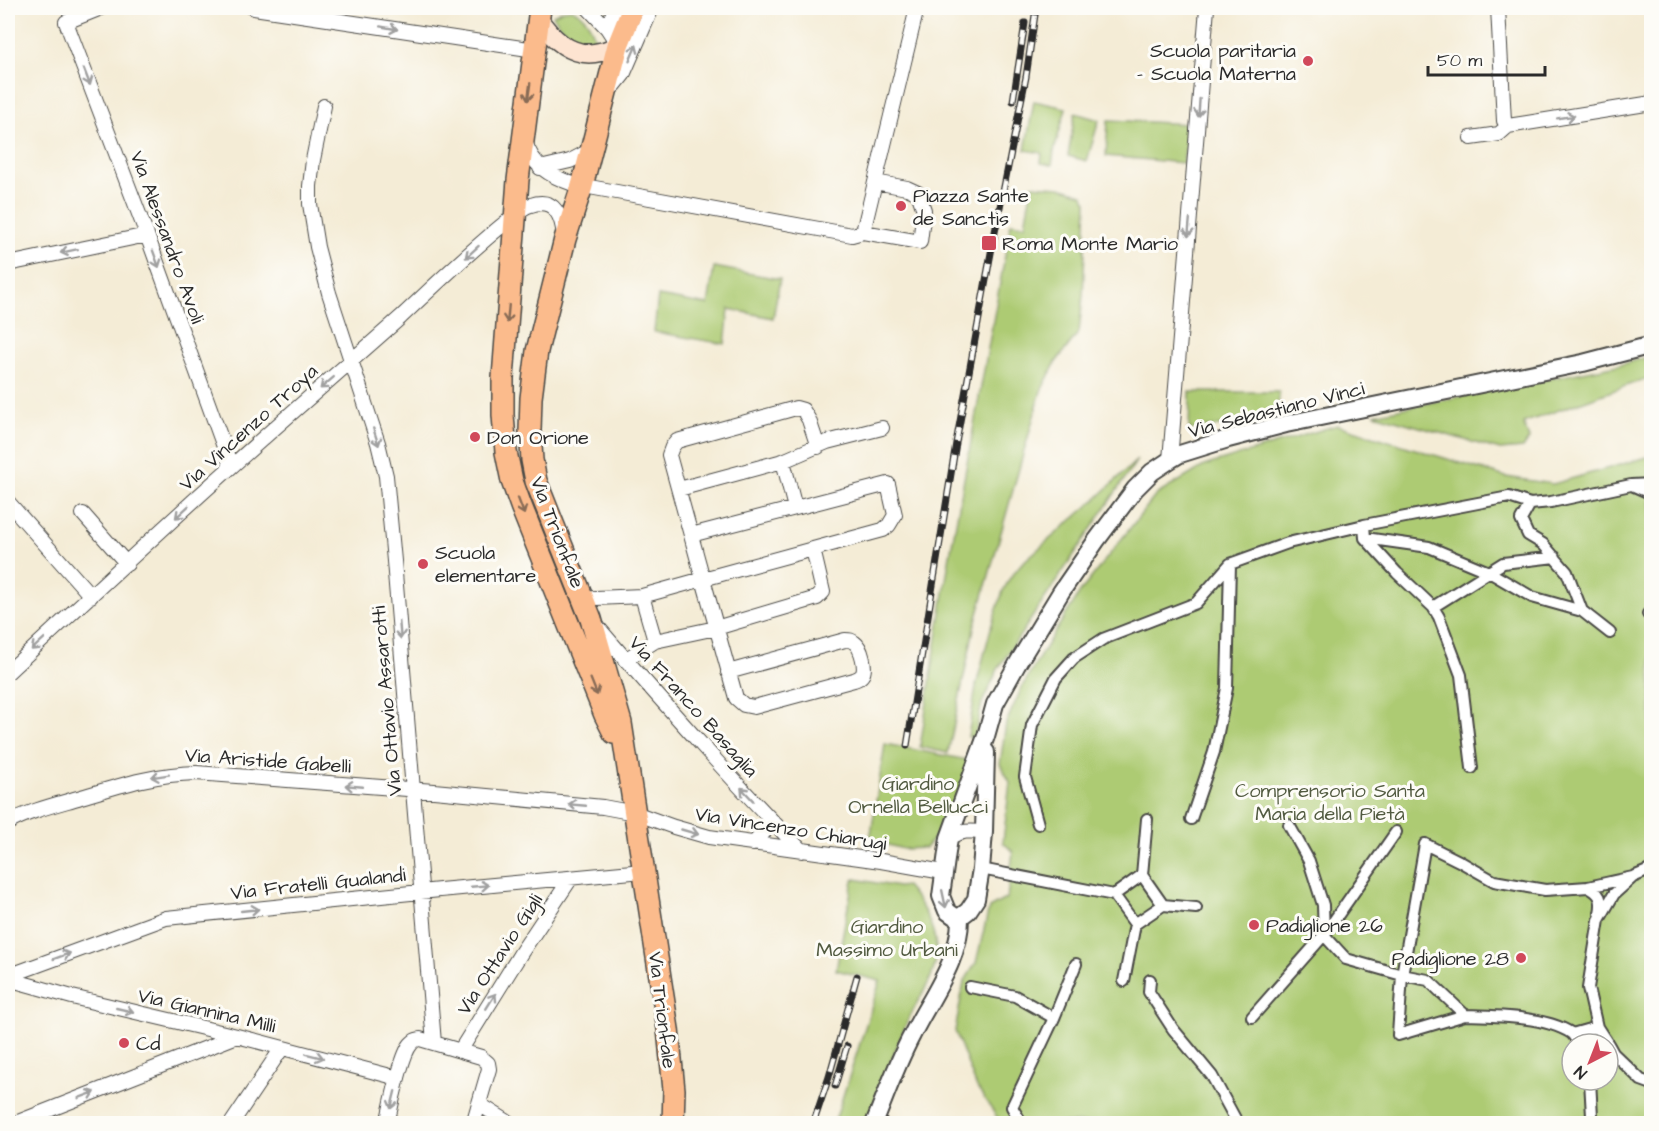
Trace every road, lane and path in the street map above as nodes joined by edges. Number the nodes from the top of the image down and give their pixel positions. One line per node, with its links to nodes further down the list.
1 (101, 8): 26 (street, Via Alessandro Avoli, one-way to 26)
2 (254, 8): 10 (street)
3 (588, 8): 12 (street)
4 (615, 8): 12 (street)
5 (633, 8): 12 (main road, Via Trionfale)
6 (651, 8): 14 (street, one-way to 6)
7 (917, 8): 22 (street)
8 (1207, 8): 33 (street, one-way to 33)
9 (1498, 8): 17 (street)
10 (311, 11): 13 (street, one-way to 13)
11 (539, 13): 12 (main road); 13 (main road, Via Trionfale)
12 (612, 37): 14 (main road, Via Trionfale)
13 (535, 50): 18 (main road, Via Trionfale, one-way to 18)
14 (605, 93): 20 (main road, Via Trionfale)
15 (1652, 104): 17 (street, one-way to 15)
16 (324, 106): 30 (street, Via Ottavio Assarotti)
17 (1508, 126): 19 (street)
18 (523, 134): 21 (street); 24 (main road, Via Trionfale)
19 (1472, 138)
20 (591, 150): 21 (street); 23 (main road, Via Trionfale)
21 (540, 168): 23 (street)
22 (875, 182): 25 (street); 25 (street)
23 (582, 186): 25 (street); 27 (main road, Via Trionfale)
24 (516, 214): 27 (street); 30 (street, Via Vincenzo Troya, one-way to 30); 65 (main road, Via Trionfale, one-way to 65)
25 (863, 232)
26 (147, 235): 28 (street, one-way to 28); 35 (street, Via Alessandro Avoli, one-way to 35)
27 (565, 239): 56 (main road, Via Trionfale)
28 (8, 264)
29 (1652, 345): 33 (street, Via Sebastiano Vinci)
30 (351, 362): 35 (street, Via Vincenzo Troya, one-way to 35); 67 (street, Via Ottavio Assarotti, one-way to 67)
31 (882, 428): 32 (street)
32 (818, 447): 34 (street); 38 (street)
33 (1170, 459): 64 (street, Via Sebastiano Vinci)
34 (783, 461): 38 (street); 42 (street)
35 (231, 466): 49 (street, Via Vincenzo Troya, one-way to 49)
36 (1652, 484): 37 (street)
37 (1631, 485): 39 (street); 41 (street)
38 (679, 489): 45 (street)
39 (1652, 494)
40 (8, 502): 53 (street)
41 (1530, 504): 44 (street); 48 (street)
42 (795, 508): 45 (street); 47 (street)
43 (82, 513): 49 (street)
44 (1364, 525): 46 (street); 50 (street)
45 (691, 535): 52 (street)
46 (1365, 538): 51 (street); 55 (street)
47 (813, 549): 52 (street); 58 (street)
48 (1555, 557): 51 (street); 57 (street)
49 (127, 564): 53 (street, Via Vincenzo Troya)
50 (1230, 564): 72 (street); 73 (street)
51 (1489, 572): 55 (street); 57 (street)
52 (703, 579): 54 (street); 58 (street)
53 (91, 596): 62 (street, Via Vincenzo Troya, one-way to 62)
54 (642, 596): 56 (street); 60 (street)
55 (1433, 607): 66 (street)
56 (588, 609): 61 (street, Via Franco Basaglia); 65 (main road, Via Trionfale)
57 (1582, 611): 59 (street)
58 (716, 628): 60 (street); 63 (street)
59 (1610, 633)
60 (655, 641): 61 (street)
61 (625, 660): 69 (street, Via Franco Basaglia, one-way to 61)
62 (8, 672)
63 (728, 672): 63 (street)
64 (986, 736): 75 (street, Via Sebastiano Vinci); 77 (street, Via Sebastiano Vinci)
65 (626, 754): 68 (main road, Via Trionfale)
66 (1472, 768)
67 (412, 790): 68 (street, Via Aristide Gabelli, one-way to 67); 70 (street, Via Aristide Gabelli, one-way to 70); 88 (street, Via Ottavio Assarotti)
68 (635, 813): 78 (street, Via Vincenzo Chiarugi, one-way to 78); 82 (main road, Via Trionfale)
69 (768, 818): 78 (street); 79 (street, Via Franco Basaglia)
70 (9, 819)
71 (1147, 819): 84 (street)
72 (1191, 819)
73 (1038, 824)
74 (1289, 825): 95 (street)
75 (984, 832): 77 (street); 80 (street, Via Sebastiano Vinci)
76 (1396, 832): 95 (street)
77 (949, 838): 83 (street, Via Sebastiano Vinci)
78 (753, 844): 79 (street, Via Vincenzo Chiarugi)
79 (802, 851): 83 (street, Via Vincenzo Chiarugi)
80 (981, 869): 89 (street); 92 (street, Via Sebastiano Vinci)
81 (1652, 869): 85 (street)
82 (643, 872): 86 (street, Via Fratelli Gualandi); 123 (main road, Via Trionfale)
83 (943, 872): 92 (street, Via Sebastiano Vinci, one-way to 92)
84 (1142, 875): 89 (street); 90 (street)
85 (1633, 877): 87 (street); 93 (street)
86 (571, 878): 88 (street, Via Fratelli Gualandi, one-way to 86); 112 (street, Via Ottavio Gigli, one-way to 86)
87 (1588, 886): 93 (street); 97 (street)
88 (422, 892): 98 (street, Via Fratelli Gualandi, one-way to 88); 110 (street, Via Ottavio Assarotti)
89 (1114, 895): 94 (street)
90 (1163, 905): 91 (street); 94 (street)
91 (1196, 908)
92 (960, 917): 124 (street)
93 (1599, 920): 105 (street)
94 (1135, 924): 100 (street)
95 (1324, 935): 97 (street); 103 (street)
96 (1076, 964): 104 (street)
97 (1402, 975): 102 (street); 102 (street)
98 (8, 978): 109 (street, Via Giannina Milli, one-way to 109)
99 (1150, 980): 126 (street)
100 (1124, 981)
101 (970, 987): 104 (street)
102 (1465, 1015): 106 (street)
103 (1252, 1017)
104 (1054, 1018): 125 (street)
105 (1597, 1027): 107 (street); 108 (street)
106 (1568, 1032)
107 (1579, 1032)
108 (1600, 1032)
109 (237, 1036): 111 (street, Via Giannina Milli); 118 (street, one-way to 109)
110 (434, 1043): 112 (street); 114 (street)
111 (282, 1048): 114 (street, Via Giannina Milli, one-way to 114); 119 (street)
112 (460, 1050): 117 (street)
113 (1620, 1060): 115 (street)
114 (398, 1078): 120 (street, one-way to 120)
115 (1652, 1084)
116 (1591, 1092): 127 (street)
117 (479, 1104): 121 (street); 122 (street)
118 (13, 1124)
119 (231, 1124)
120 (387, 1124)
121 (472, 1124)
122 (511, 1124)
123 (673, 1124)
124 (874, 1124)
125 (1022, 1124)
126 (1238, 1124)
127 (1594, 1124)

